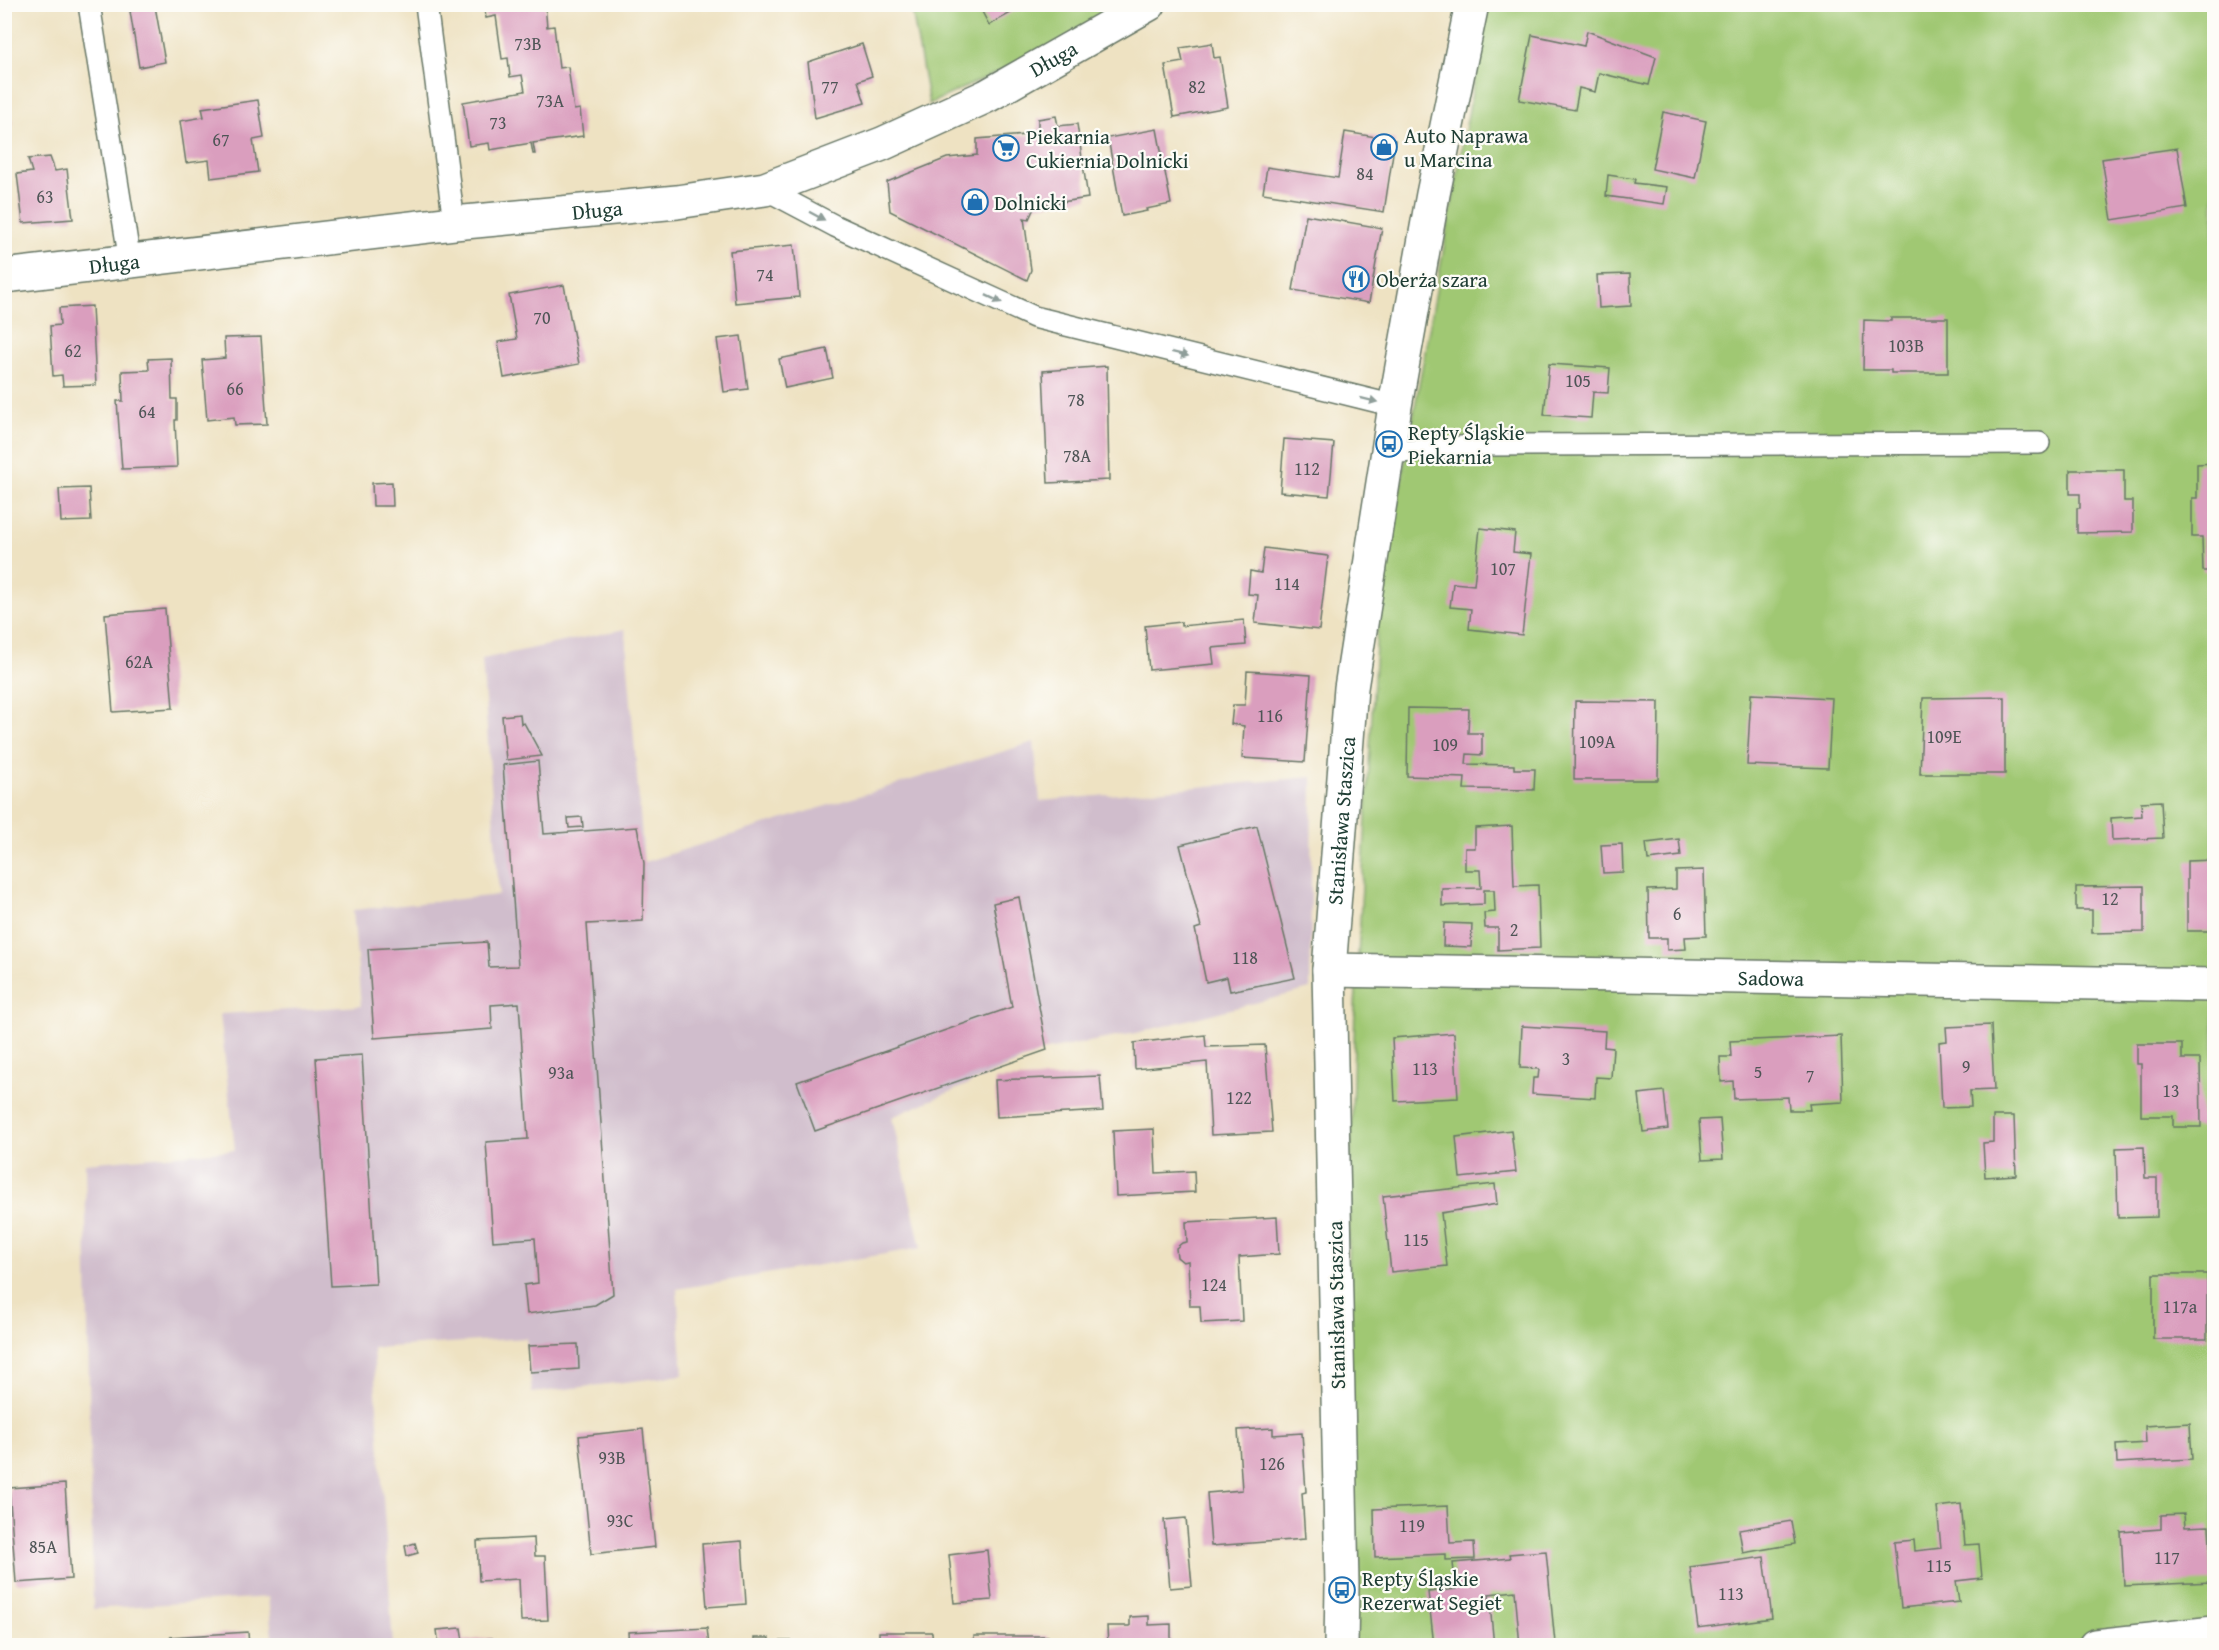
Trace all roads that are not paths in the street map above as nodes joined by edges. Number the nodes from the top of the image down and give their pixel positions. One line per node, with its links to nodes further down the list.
1 (90, 4): 7 (lane)
2 (426, 4): 6 (lane)
3 (1149, 4): 5 (street, Długa)
4 (1472, 4): 9 (street, Stanisława Staszica)
5 (765, 189): 6 (street, Długa); 9 (lane, one-way to 9)
6 (454, 223): 7 (street, Długa)
7 (130, 262): 8 (street, Długa)
8 (4, 276)
9 (1395, 406): 11 (street, Stanisława Staszica)
10 (2039, 443): 11 (lane)
11 (1388, 453): 12 (street, Stanisława Staszica)
12 (1329, 970): 13 (street, Sadowa); 15 (street, Stanisława Staszica)
13 (2214, 985)
14 (2214, 1633): 16 (street)
15 (1341, 1646)
16 (2095, 1646)

